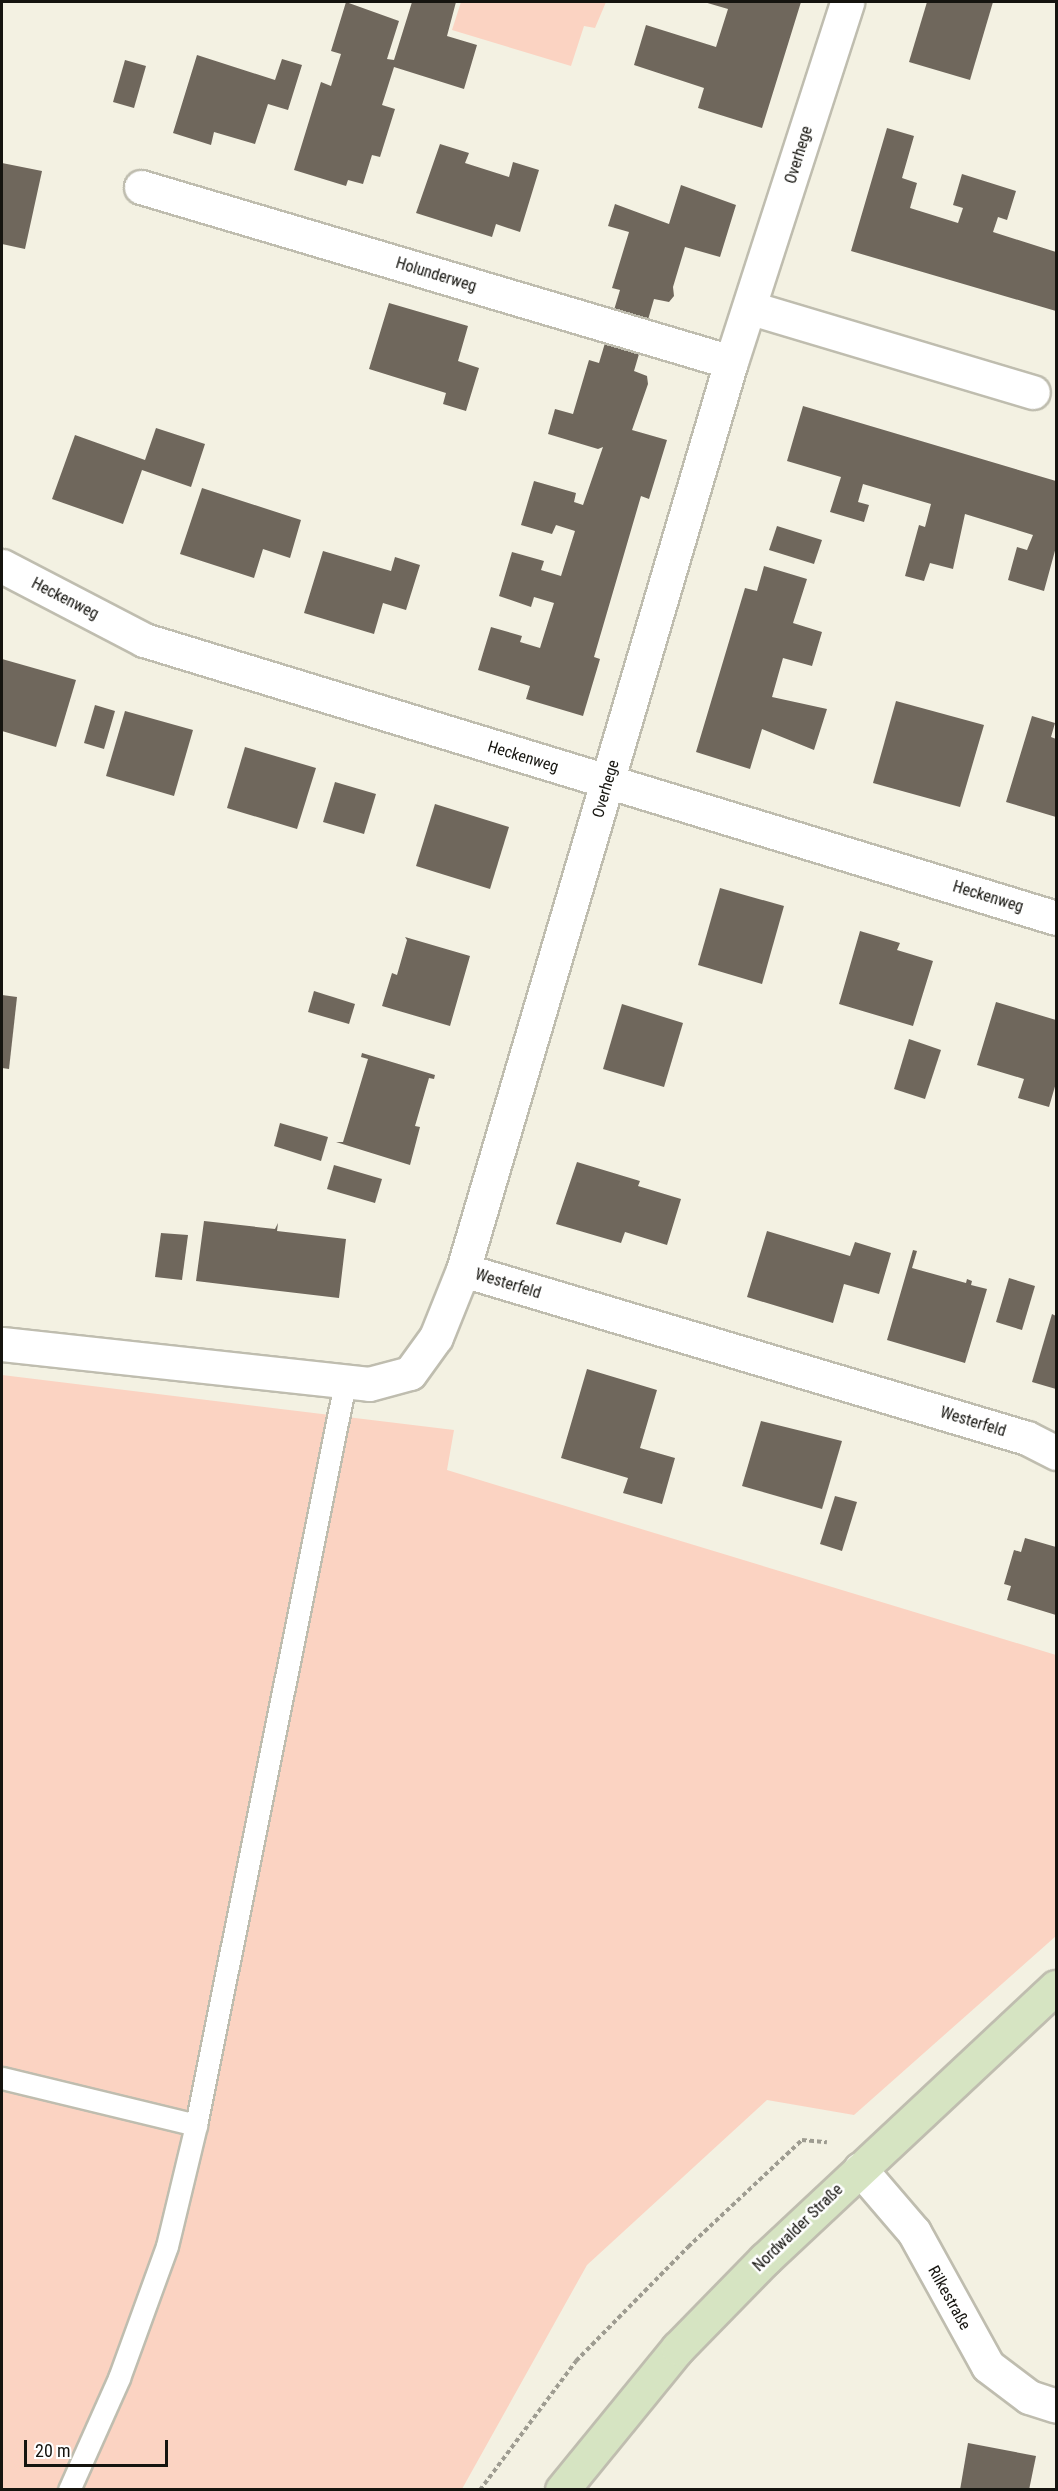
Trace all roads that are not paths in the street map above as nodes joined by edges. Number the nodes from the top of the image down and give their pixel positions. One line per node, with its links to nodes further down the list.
1 (847, 2): 3 (street, Overhege)
2 (141, 187): 4 (street, Holunderweg)
3 (751, 308): 4 (street, Overhege); 5 (street)
4 (731, 362): 7 (street, Overhege)
5 (1034, 392)
6 (2, 566): 7 (street, Heckenweg)
7 (607, 783): 8 (street, Heckenweg); 9 (street, Overhege)
8 (1056, 918)
9 (463, 1270): 11 (street, Westerfeld); 12 (street, Westerfeld)
10 (2, 1344): 11 (street, Westerfeld)
11 (345, 1383): 15 (lane)
12 (1056, 1453)
13 (1056, 1988): 16 (street, Nordwalder Straße)
14 (2, 2078): 15 (lane)
15 (196, 2125): 18 (lane)
16 (860, 2169): 17 (street, Rilkestraße); 19 (street, Nordwalder Straße)
17 (1056, 2406)
18 (69, 2490)
19 (562, 2490)

